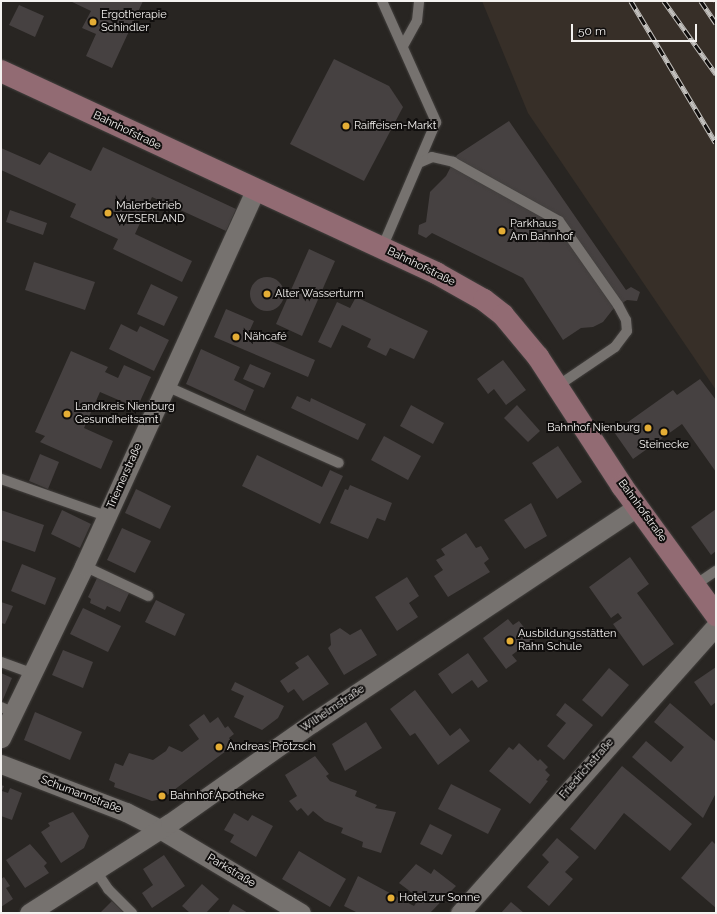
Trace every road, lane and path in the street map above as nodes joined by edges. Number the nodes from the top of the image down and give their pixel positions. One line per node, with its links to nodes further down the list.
1 (382, 1): 3 (lane)
2 (419, 1): 3 (lane)
3 (403, 46): 5 (lane)
4 (1, 71): 6 (main road, Bahnhofstraße)
5 (421, 162): 7 (lane); 8 (lane)
6 (255, 190): 7 (main road, Bahnhofstraße); 9 (street, Triemerstraße)
7 (382, 248): 8 (main road, Bahnhofstraße)
8 (559, 385): 12 (main road, Bahnhofstraße)
9 (166, 386): 10 (lane); 13 (street, Triemerstraße)
10 (339, 463)
11 (1, 479): 13 (lane)
12 (637, 507): 16 (main road, Bahnhofstraße); 25 (street, Wilhelmstraße)
13 (106, 516): 14 (street, Triemerstraße)
14 (84, 566): 17 (lane); 21 (street, Triemerstraße)
15 (716, 572): 16 (lane)
16 (695, 585): 18 (main road, Bahnhofstraße)
17 (148, 596)
18 (716, 615)
19 (716, 626): 30 (street, Friedrichstraße)
20 (1, 662): 21 (lane)
21 (31, 673): 22 (street, Triemerstraße)
22 (7, 709): 23 (street, Triemerstraße)
23 (1, 738)
24 (1, 764): 25 (street, Schumannstraße)
25 (160, 829): 26 (street, Wilhelmstraße); 29 (street, Parkstraße)
26 (96, 871): 27 (street, Wilhelmstraße); 28 (lane)
27 (29, 913)
28 (132, 913)
29 (301, 913)
30 (460, 913)

